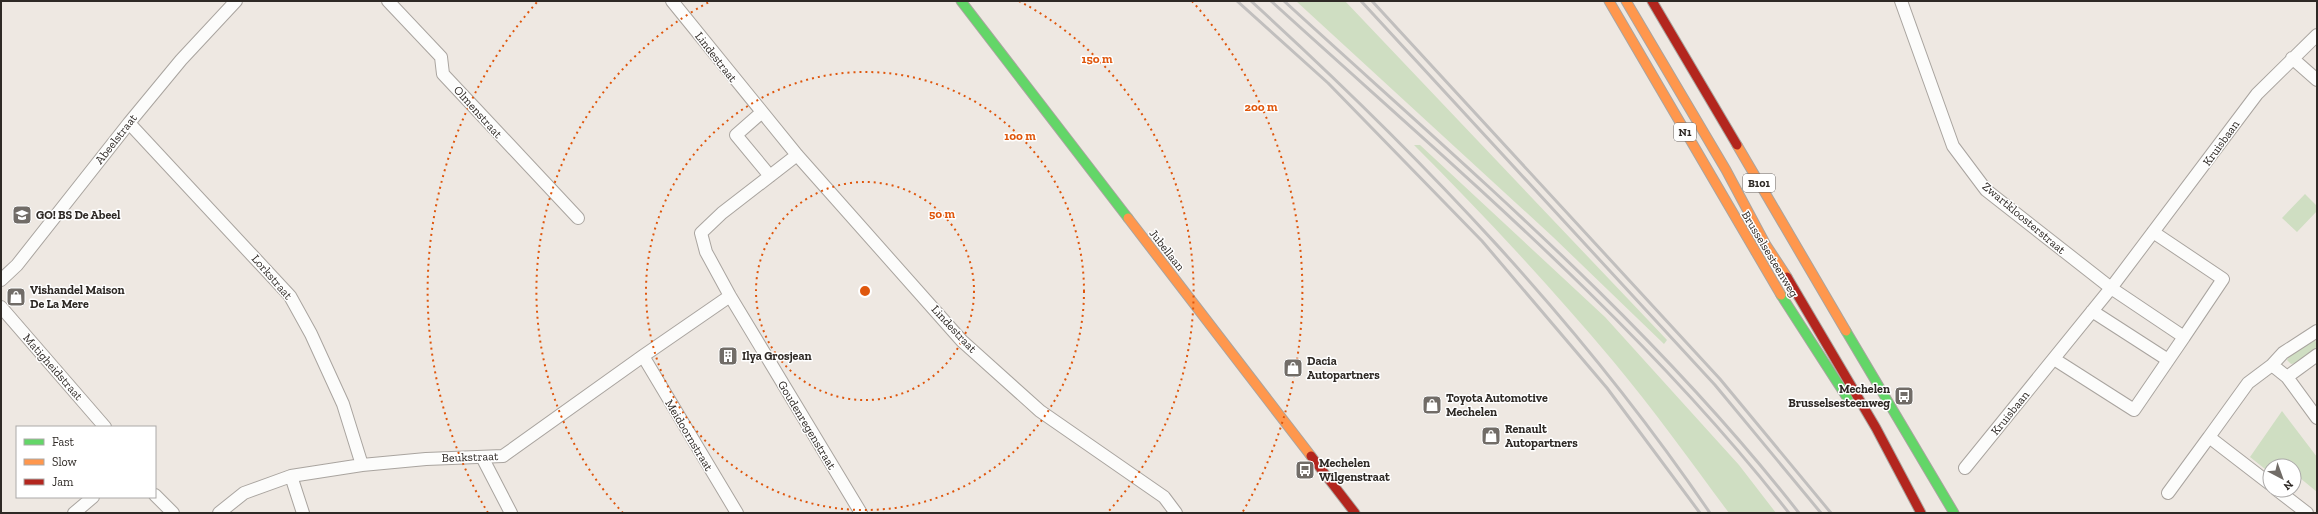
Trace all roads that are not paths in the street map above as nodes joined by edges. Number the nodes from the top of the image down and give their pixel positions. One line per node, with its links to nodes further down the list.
1 (236, 1): 13 (street, Abeelstraat)
2 (388, 1): 16 (street, Olmenstraat)
3 (672, 1): 12 (street, Lindestraat)
4 (961, 1): 53 (main road, Jubellaan)
5 (1609, 1): 18 (main road, Brusselsesteenweg / N1)
6 (1626, 1): 36 (main road, B101)
7 (1652, 1): 55 (main road, B101)
8 (1900, 1): 20 (street, Zwartkloosterstraat)
9 (2317, 35): 10 (street, Kruisbaan)
10 (2292, 58): 11 (street); 17 (street, Kruisbaan)
11 (2317, 80)
12 (761, 113): 14 (street, Lindestraat); 15 (street)
13 (129, 123): 19 (street, Abeelstraat); 37 (street, Lorkstraat)
14 (797, 155): 15 (street, Goudenregenstraat); 52 (street, Lindestraat)
15 (770, 176): 21 (street, Goudenregenstraat)
16 (578, 218)
17 (2153, 232): 20 (street, Kruisbaan); 25 (street)
18 (1761, 264): 36 (main road, Brusselsesteenweg / B101)
19 (1, 280)
20 (2111, 288): 23 (street, Kruisbaan); 25 (street)
21 (730, 296): 27 (street, Beukstraat); 51 (street, Goudenregenstraat)
22 (1, 307): 33 (street, Matigheidstraat)
23 (2092, 311): 28 (street, Kruisbaan); 29 (street)
24 (2317, 331): 30 (street)
25 (2184, 337): 29 (street)
26 (2317, 355): 31 (street)
27 (643, 356): 35 (street, Beukstraat); 50 (street, Meidoornstraat)
28 (2054, 359): 29 (street); 38 (street, Kruisbaan)
29 (2168, 360)
30 (2272, 366): 31 (street); 34 (street)
31 (2287, 377): 32 (street)
32 (2317, 418)
33 (104, 426)
34 (2209, 437): 40 (street); 41 (street)
35 (482, 457): 37 (street, Beukstraat); 49 (street)
36 (1893, 463): 54 (main road, Brusselsesteenweg / B101)
37 (362, 465): 39 (street, Beukstraat)
38 (1965, 468)
39 (291, 476): 47 (street, Beukstraat); 48 (street)
40 (2262, 478)
41 (2168, 493)
42 (156, 496): 46 (street)
43 (92, 498): 45 (street)
44 (2287, 498): 56 (street)
45 (74, 513)
46 (173, 513)
47 (219, 513)
48 (303, 513)
49 (511, 513)
50 (737, 513)
51 (861, 513)
52 (1176, 513)
53 (1355, 513)
54 (1921, 513)
55 (1954, 513)
56 (2307, 513)

